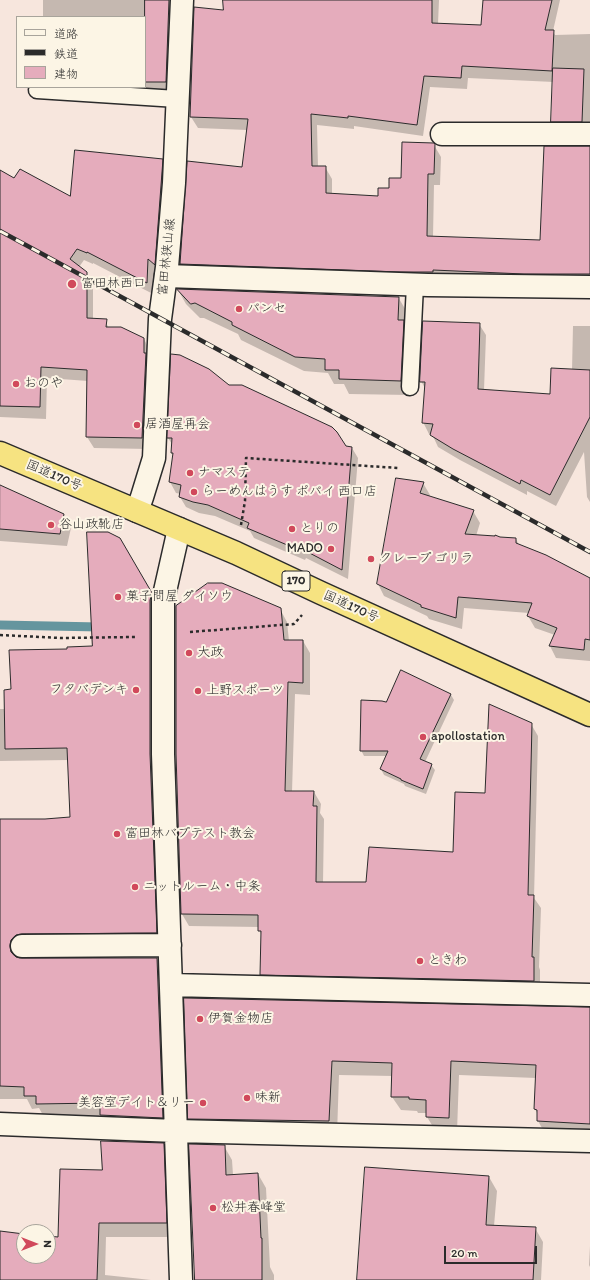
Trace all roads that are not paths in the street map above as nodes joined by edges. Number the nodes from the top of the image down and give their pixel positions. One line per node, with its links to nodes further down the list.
1 (182, 0): 3 (street, 富田林狭山線)
2 (37, 90): 3 (lane)
3 (177, 99): 6 (street, 富田林狭山線)
4 (442, 134): 5 (street)
5 (590, 134)
6 (166, 276): 7 (street); 11 (street, 富田林狭山線)
7 (415, 284): 8 (street); 9 (lane)
8 (590, 287)
9 (410, 387)
10 (0, 453): 11 (highway, 国道170号 / 170)
11 (136, 510): 12 (highway, 国道170号 / 170)
12 (179, 529): 13 (highway, 国道170号 / 170); 14 (street)
13 (590, 715)
14 (170, 945): 15 (street); 16 (street)
15 (22, 946)
16 (170, 985): 17 (street); 19 (street)
17 (590, 995)
18 (0, 1124): 19 (street)
19 (176, 1131): 20 (street); 21 (street)
20 (590, 1141)
21 (181, 1280)

